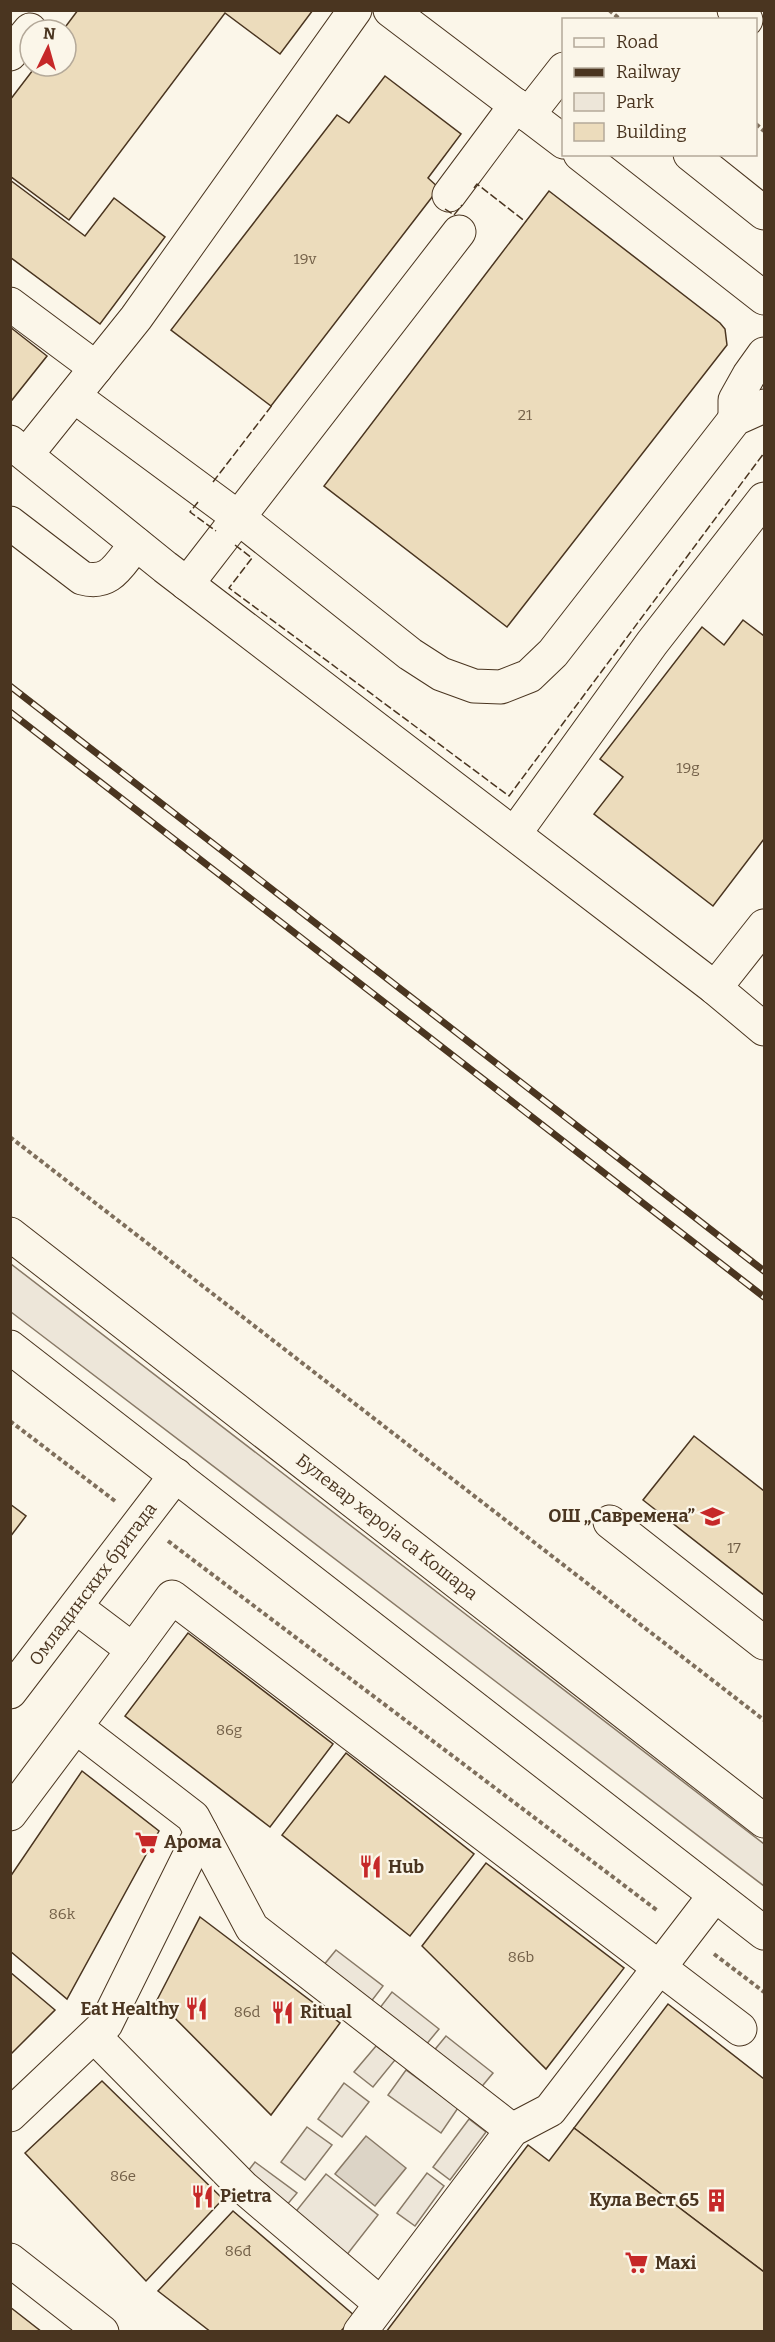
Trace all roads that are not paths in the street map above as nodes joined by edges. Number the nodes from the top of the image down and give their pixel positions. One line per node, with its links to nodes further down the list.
1 (355, 10): 14 (main road)
2 (390, 10): 4 (main road)
3 (562, 71): 4 (main road)
4 (522, 110): 5 (main road); 8 (main road)
5 (562, 140)
6 (583, 156): 11 (main road)
7 (693, 156): 9 (main road)
8 (449, 195)
9 (765, 213)
10 (459, 232): 20 (main road)
11 (765, 298)
12 (10, 304): 14 (main road)
13 (765, 354): 17 (main road)
14 (96, 368): 15 (main road)
15 (74, 396): 18 (main road); 20 (main road)
16 (765, 406): 17 (main road)
17 (735, 419): 20 (main road)
18 (19, 448): 22 (main road)
19 (765, 499): 24 (main road)
20 (239, 518): 23 (main road)
21 (10, 523): 22 (main road)
22 (136, 544): 23 (main road)
23 (188, 584): 24 (main road)
24 (515, 833): 26 (main road)
25 (765, 926): 26 (main road)
26 (716, 988): 27 (main road)
27 (765, 1029)
28 (10, 1234): 37 (main road, Булевар хероја са Кошара)
29 (10, 1347): 30 (main road)
30 (176, 1475): 32 (main road, Омладинских бригада); 40 (main road)
31 (610, 1522): 33 (main road)
32 (76, 1607): 34 (main road); 35 (main road, Омладинских бригада)
33 (765, 1643)
34 (133, 1650): 36 (main road); 42 (main road)
35 (10, 1692)
36 (76, 1727): 38 (main road); 39 (main road)
37 (762, 1813)
38 (10, 1814)
39 (201, 1832): 44 (main road); 46 (main road)
40 (715, 1896): 41 (main road); 42 (main road)
41 (765, 1933)
42 (660, 1967): 43 (main road); 46 (main road)
43 (740, 2029)
44 (94, 2036): 45 (main road); 48 (main road)
45 (10, 2115)
46 (512, 2130): 48 (main road)
47 (10, 2260): 49 (main road)
48 (381, 2304): 50 (main road)
49 (102, 2331)
50 (360, 2331)

